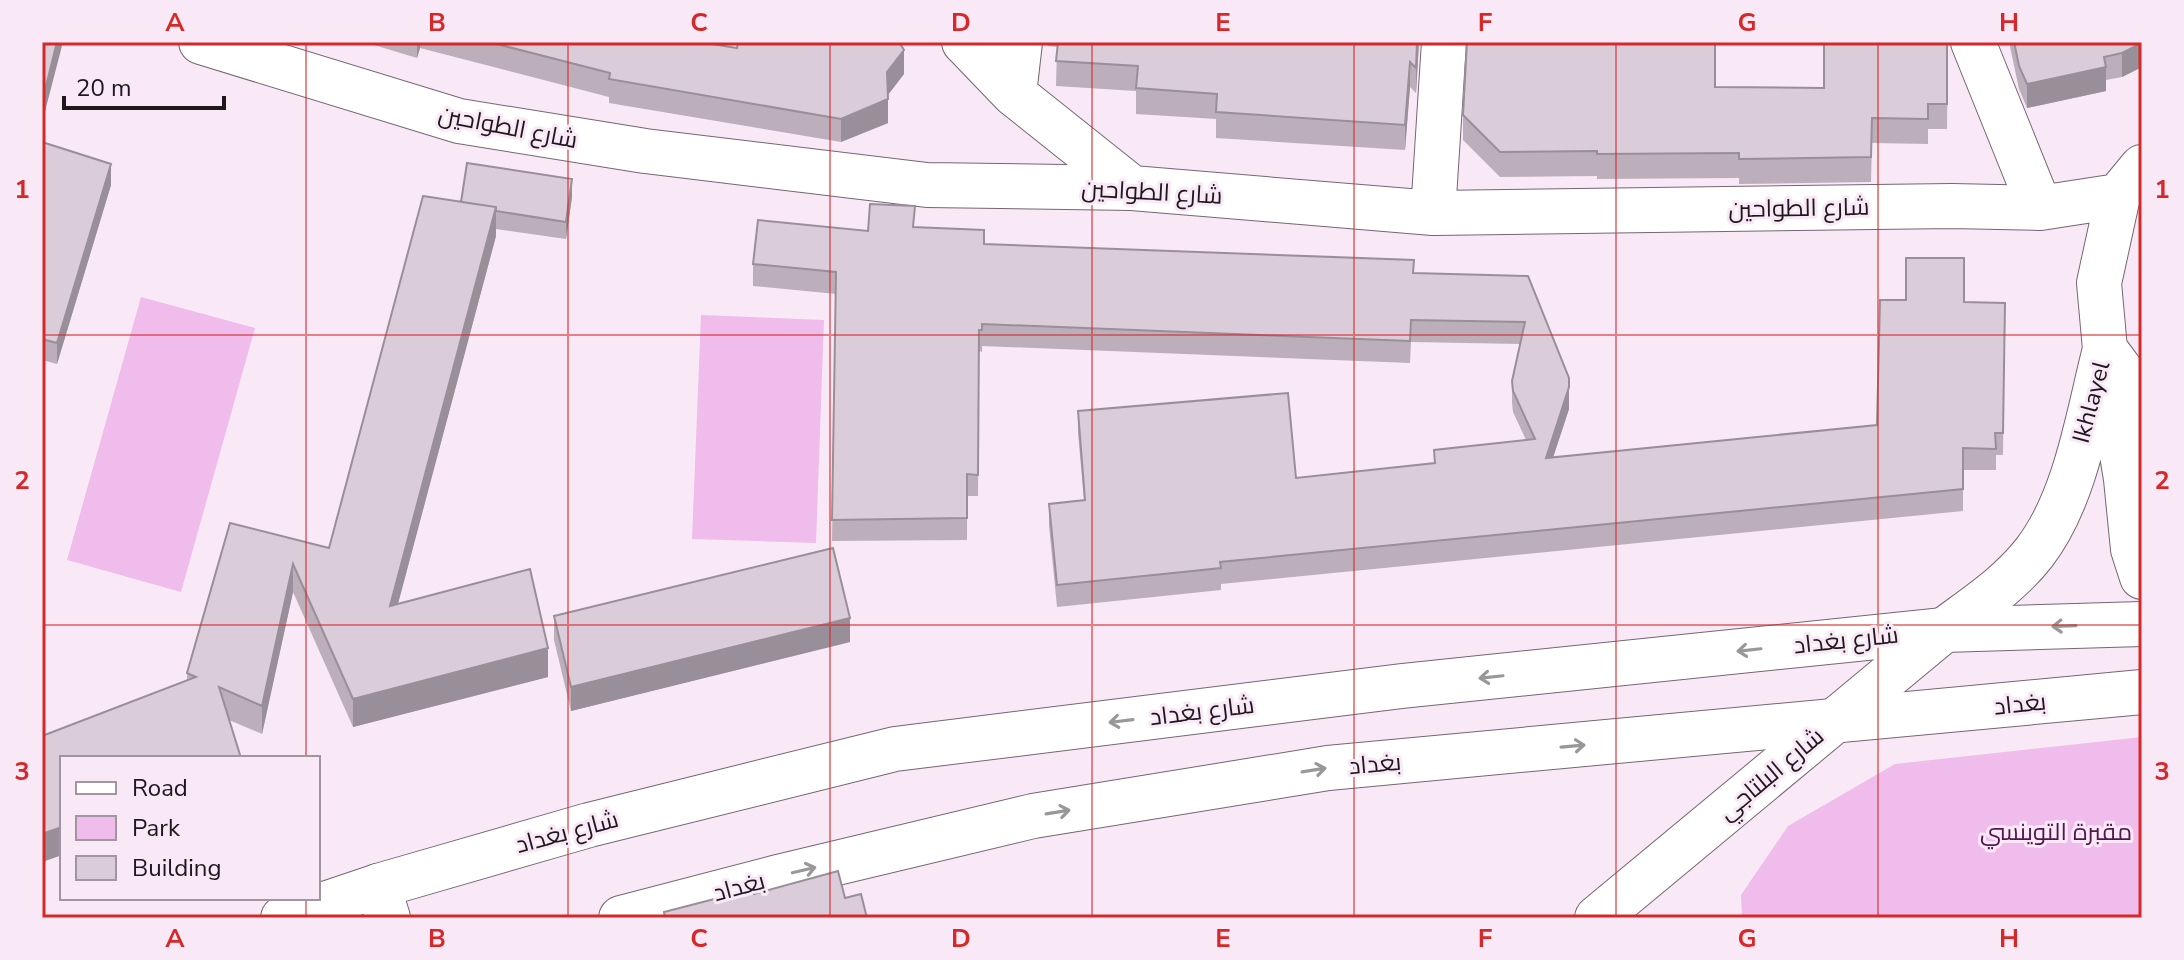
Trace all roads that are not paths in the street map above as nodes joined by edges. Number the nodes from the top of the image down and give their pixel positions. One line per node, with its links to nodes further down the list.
1 (201, 42): 8 (street, شارع الطواحين)
2 (964, 42): 6 (street)
3 (1020, 42): 6 (street)
4 (1444, 42): 10 (street)
5 (1973, 42): 9 (street)
6 (1014, 94): 8 (street)
7 (2130, 181): 9 (street, شارع الطواحين); 11 (street)
8 (1132, 188): 10 (street, شارع الطواحين)
9 (2040, 208): 10 (street, شارع الطواحين)
10 (1433, 213)
11 (2105, 349): 12 (street); 13 (street, Ikhlayel); 15 (street, Ikhlayel)
12 (2142, 399)
13 (2142, 577)
14 (2142, 624): 15 (street, شارع بغداد, one-way to 15)
15 (1944, 630): 17 (street, شارع البلتاجي); 18 (street, شارع بغداد, one-way to 18)
16 (2142, 692): 17 (street, بغداد)
17 (1834, 722): 20 (street, بغداد, one-way to 17); 21 (street, شارع البلتاجي)
18 (383, 902): 19 (street, شارع بغداد)
19 (283, 918)
20 (621, 918)
21 (1597, 918)

